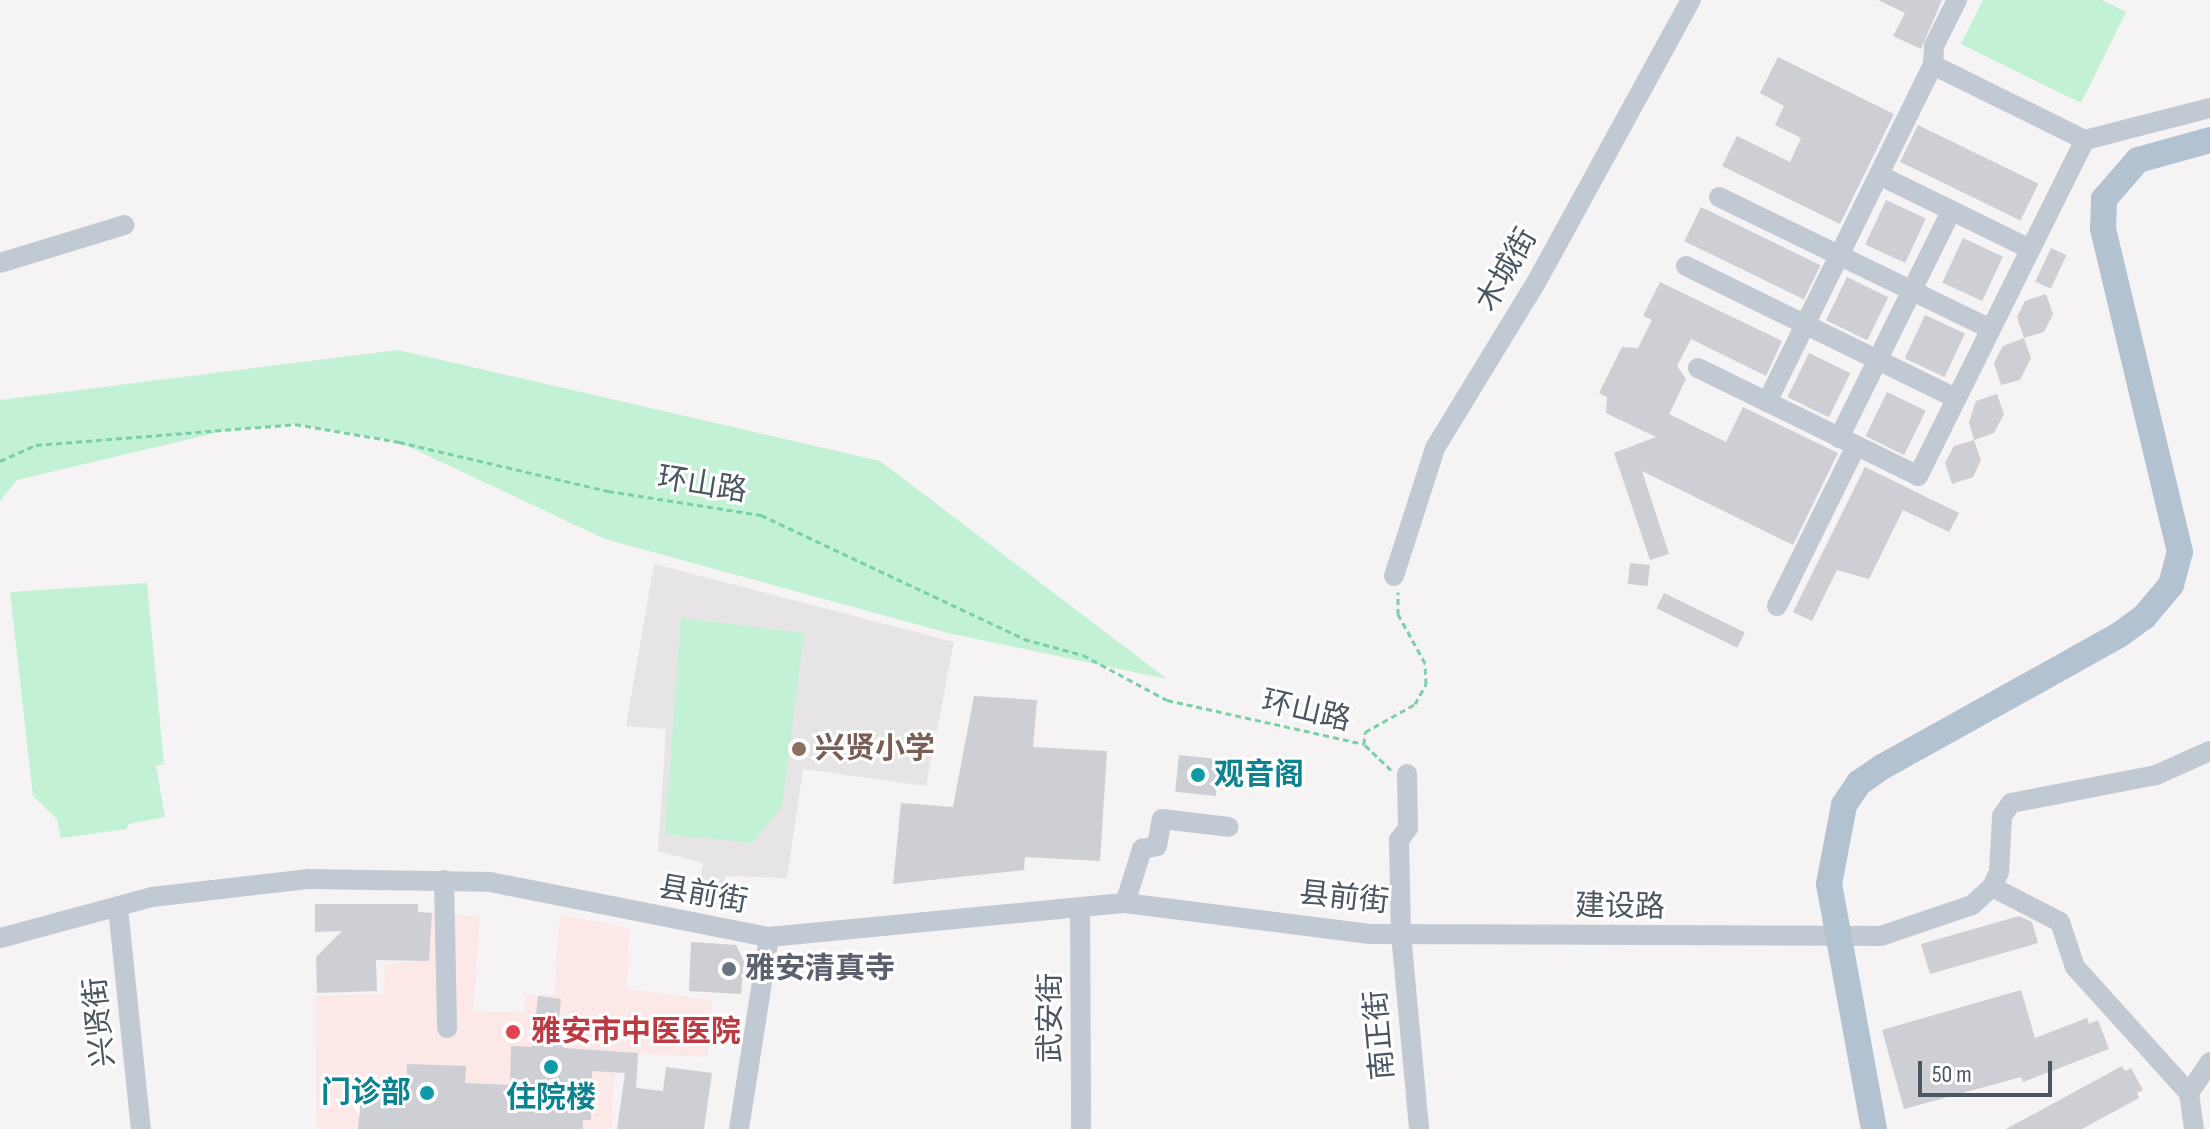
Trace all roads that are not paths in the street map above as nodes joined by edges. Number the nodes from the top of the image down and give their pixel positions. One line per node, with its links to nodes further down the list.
1 (1691, 0): 23 (street, 木城街)
2 (1957, 0): 3 (street)
3 (1933, 65): 5 (street); 7 (street)
4 (2210, 108): 5 (street)
5 (2085, 140): 11 (street)
6 (2210, 140): 36 (main road)
7 (1879, 175): 9 (street); 12 (street)
8 (1719, 197): 12 (street)
9 (1951, 211): 11 (street); 15 (street)
10 (124, 225): 13 (street)
11 (2030, 249): 17 (street)
12 (1839, 255): 15 (street); 16 (street)
13 (0, 263)
14 (1686, 266): 16 (street)
15 (1912, 291): 17 (street); 18 (street)
16 (1805, 324): 18 (street); 21 (street)
17 (1991, 329): 20 (street)
18 (1877, 360): 20 (street); 22 (street)
19 (1698, 368): 21 (street)
20 (1956, 398): 22 (street)
21 (1767, 402): 22 (street)
22 (1847, 442): 24 (street)
23 (1394, 576)
24 (1777, 606)
25 (2210, 751): 29 (street)
26 (1401, 774): 33 (street, 南正街)
27 (1229, 827): 30 (street)
28 (444, 880): 32 (street, 县前街); 34 (street, 县前街); 37 (street)
29 (1992, 887): 36 (street, 建设路); 39 (street)
30 (1125, 903): 31 (street, 县前街); 33 (street, 县前街)
31 (1080, 907): 34 (street, 县前街); 42 (street, 武安街)
32 (118, 908): 35 (street, 县前街); 40 (street, 兴贤街)
33 (1401, 934): 36 (street, 建设路); 43 (street, 南正街)
34 (769, 937): 41 (street)
35 (0, 938)
36 (1838, 939): 44 (main road)
37 (447, 1028)
38 (2210, 1062): 39 (street)
39 (2189, 1093): 45 (street)
40 (141, 1129)
41 (739, 1129)
42 (1081, 1129)
43 (1419, 1129)
44 (1874, 1129)
45 (2194, 1129)

